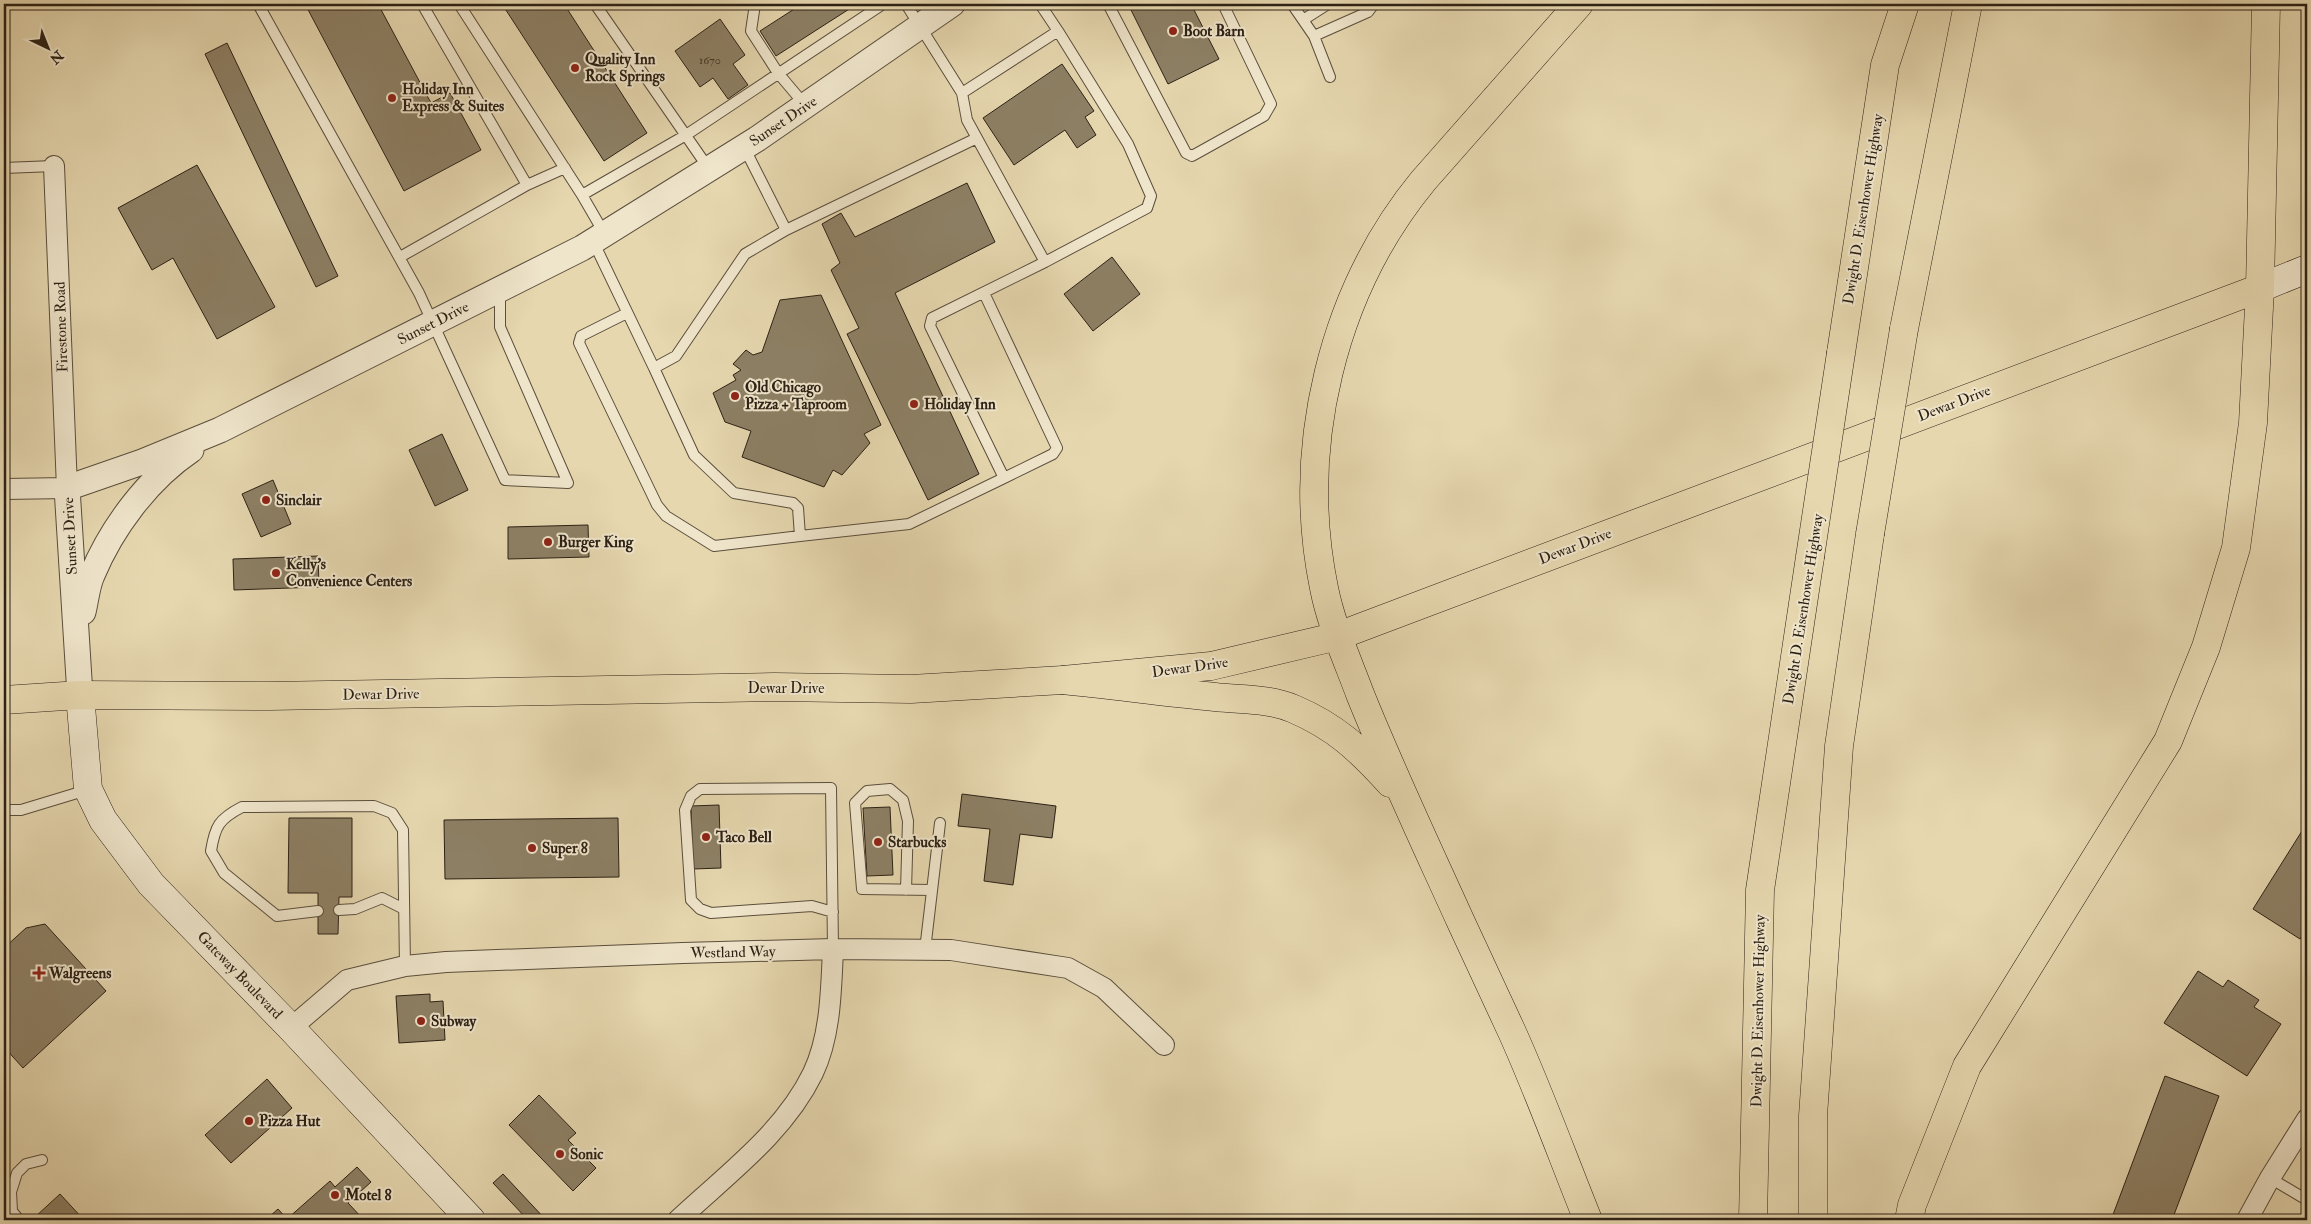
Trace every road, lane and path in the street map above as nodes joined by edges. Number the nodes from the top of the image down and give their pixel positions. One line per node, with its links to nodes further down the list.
1 (258, 4): 38 (lane)
2 (422, 4): 34 (lane)
3 (459, 4): 32 (lane)
4 (595, 4): 27 (lane)
5 (755, 4): 23 (lane)
6 (883, 4): 23 (lane)
7 (906, 4): 20 (lane)
8 (952, 4): 20 (street, Sunset Drive)
9 (1040, 4): 21 (lane)
10 (1108, 4): 11 (lane)
11 (1223, 4)
12 (1292, 4): 19 (lane)
13 (1328, 4): 19 (lane)
14 (1374, 4): 22 (lane)
15 (1579, 4): 52 (main road)
16 (1905, 4): 80 (main road, Dwight D. Eisenhower Highway, bridge)
17 (1968, 4): 81 (main road, bridge)
18 (2266, 4): 41 (main road)
19 (1302, 20): 22 (lane)
20 (920, 26): 25 (lane); 26 (street, Sunset Drive)
21 (1058, 31): 25 (lane); 39 (lane)
22 (1314, 36): 24 (lane)
23 (778, 73): 26 (lane); 27 (lane)
24 (1330, 77)
25 (962, 93): 28 (lane)
26 (806, 106): 29 (street, Sunset Drive)
27 (686, 135): 33 (lane); 35 (lane)
28 (977, 138): 36 (lane); 39 (lane)
29 (744, 147): 33 (street, Sunset Drive); 36 (lane)
30 (54, 166): 31 (lane); 49 (street, Firestone Road)
31 (4, 168)
32 (565, 168): 34 (lane); 35 (lane)
33 (709, 169): 37 (street, Sunset Drive)
34 (527, 184): 38 (lane)
35 (582, 195): 37 (lane)
36 (786, 230): 46 (lane)
37 (599, 238): 42 (street, Sunset Drive); 44 (lane)
38 (400, 257): 45 (lane)
39 (1045, 262): 43 (lane)
40 (2307, 269): 41 (main road, Dewar Drive)
41 (2260, 288): 52 (main road, Dewar Drive); 82 (main road)
42 (500, 290): 45 (street, Sunset Drive); 45 (lane)
43 (984, 292): 48 (lane); 48 (lane)
44 (627, 313): 46 (lane); 51 (lane)
45 (432, 323): 47 (street, Sunset Drive)
46 (654, 368): 51 (lane)
47 (220, 430): 49 (street, Sunset Drive); 53 (street)
48 (1004, 478): 51 (lane)
49 (67, 488): 50 (street); 53 (street, Sunset Drive)
50 (4, 489)
51 (800, 536)
52 (1338, 636): 54 (main road, Dewar Drive); 58 (main road)
53 (77, 642): 55 (street, Sunset Drive)
54 (1062, 680): 55 (main road, Dewar Drive); 58 (main road)
55 (80, 695): 56 (main road, Dewar Drive); 57 (main road, Gateway Boulevard)
56 (4, 700)
57 (88, 789): 59 (lane); 70 (main road, Gateway Boulevard)
58 (1404, 799): 79 (main road)
59 (4, 810)
60 (940, 823): 62 (lane)
61 (906, 890): 61 (lane); 62 (lane)
62 (932, 890): 68 (lane)
63 (404, 909): 64 (lane); 65 (lane); 69 (lane)
64 (339, 910)
65 (318, 911)
66 (833, 912): 66 (lane); 67 (lane)
67 (834, 949): 68 (street, Westland Way); 69 (street, Westland Way); 78 (street)
68 (925, 950): 71 (street, Westland Way)
69 (405, 966): 70 (street, Westland Way)
70 (292, 1028): 77 (main road, Gateway Boulevard)
71 (1164, 1045)
72 (2307, 1118): 74 (street)
73 (42, 1160): 76 (lane)
74 (2270, 1178): 75 (lane); 83 (street)
75 (2307, 1200)
76 (19, 1220)
77 (471, 1220)
78 (678, 1220)
79 (1588, 1220)
80 (1754, 1220)
81 (1813, 1220)
82 (1909, 1220)
83 (2247, 1220)

